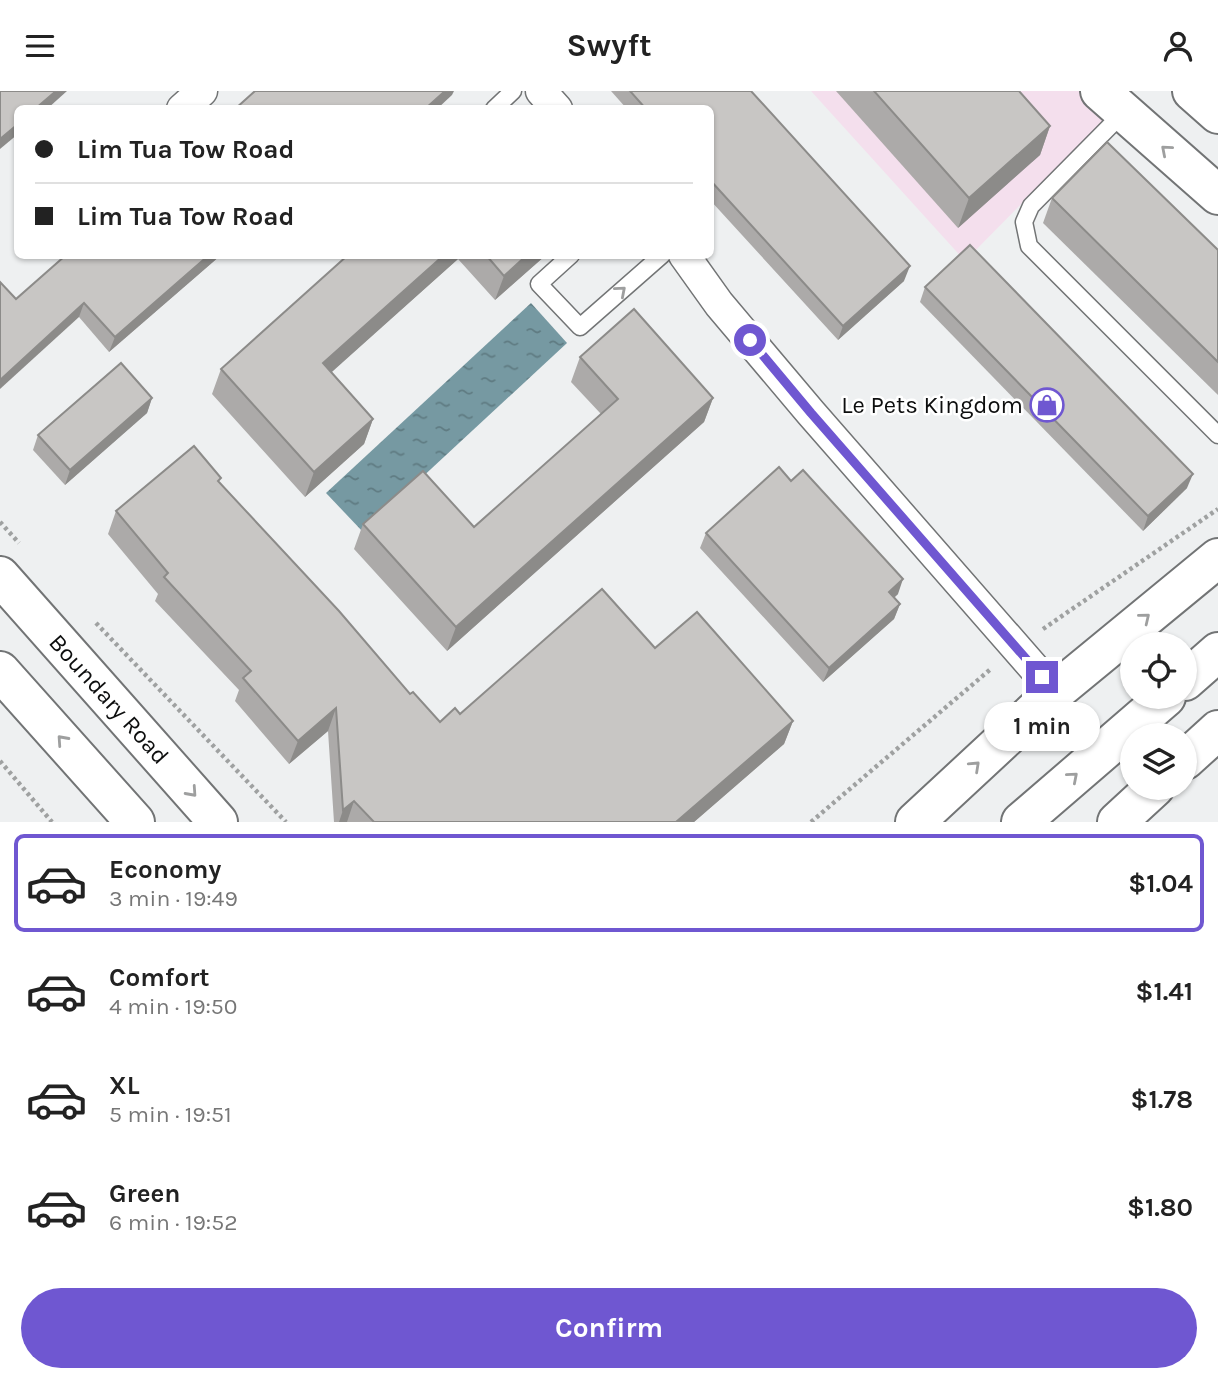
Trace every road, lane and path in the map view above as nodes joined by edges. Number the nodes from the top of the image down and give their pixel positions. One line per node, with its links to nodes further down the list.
1 (202, 91): 6 (street)
2 (513, 91): 7 (lane)
3 (541, 91): 8 (street)
4 (1192, 91): 9 (main road)
5 (1111, 102): 10 (main road, one-way to 5); 14 (lane)
6 (186, 105)
7 (498, 105)
8 (553, 105)
9 (1218, 114)
10 (1218, 195)
11 (567, 259): 12 (lane, one-way to 12)
12 (657, 259)
13 (687, 259): 21 (street)
14 (1218, 435)
15 (1218, 509): 21 (path)
16 (0, 523): 17 (path)
17 (19, 543)
18 (1218, 558): 25 (main road, one-way to 18)
19 (0, 576): 33 (main road, Boundary Road, one-way to 33)
20 (95, 622): 34 (path)
21 (1016, 648): 25 (street); 35 (path)
22 (1218, 652): 23 (main road)
23 (1197, 670)
24 (0, 671): 32 (main road, one-way to 24)
25 (1055, 692): 36 (main road, one-way to 25)
26 (1153, 709): 37 (main road, one-way to 26)
27 (1218, 730): 28 (main road)
28 (1197, 749)
29 (0, 761): 31 (path)
30 (1141, 800): 38 (main road)
31 (52, 822)
32 (135, 822)
33 (218, 822)
34 (286, 822)
35 (811, 822)
36 (915, 822)
37 (1021, 822)
38 (1117, 822)

